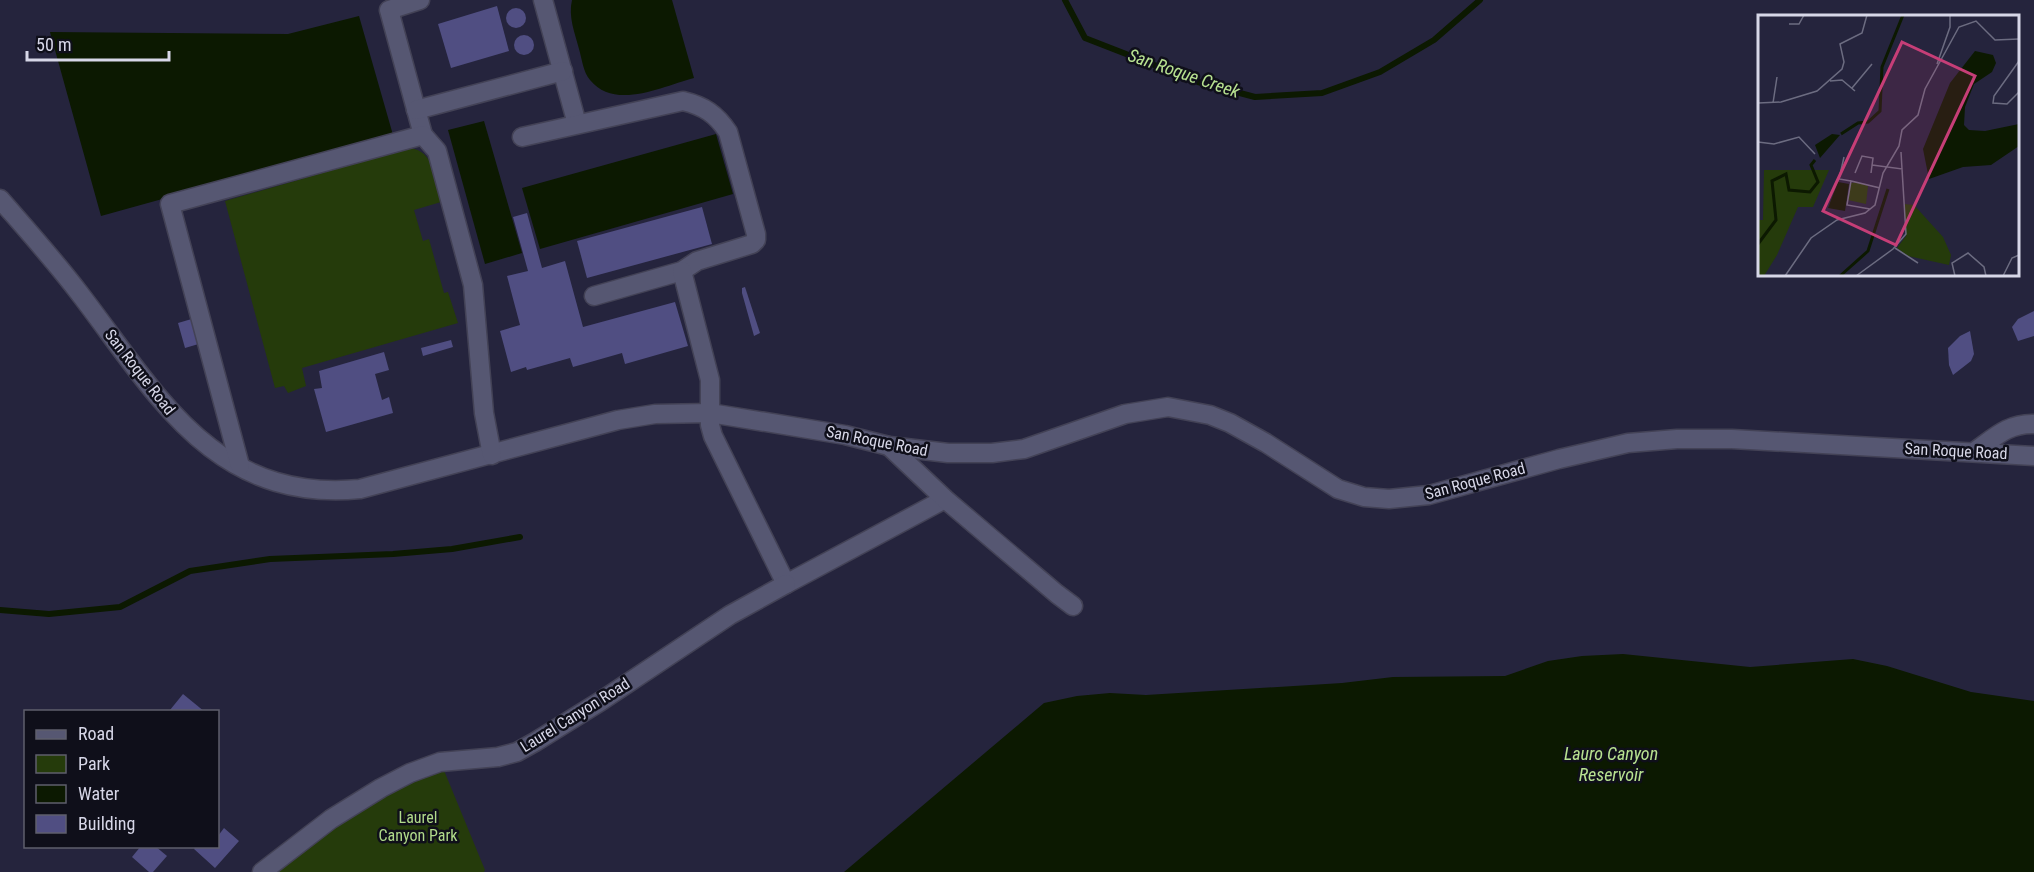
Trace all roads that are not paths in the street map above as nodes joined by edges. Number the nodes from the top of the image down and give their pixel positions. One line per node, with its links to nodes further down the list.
1 (420, 0): 4 (street)
2 (543, 0): 3 (street)
3 (563, 71): 4 (street); 5 (street)
4 (416, 110): 6 (street)
5 (577, 124): 7 (street); 9 (street)
6 (423, 135): 15 (street); 17 (street)
7 (522, 137)
8 (0, 199): 17 (street, San Roque Road)
9 (682, 271): 10 (street); 11 (street)
10 (594, 296)
11 (710, 413): 13 (street, San Roque Road); 15 (street, San Roque Road); 19 (street)
12 (2034, 424): 14 (street)
13 (889, 446): 14 (street, San Roque Road); 18 (street)
14 (1974, 452): 16 (street, San Roque Road)
15 (492, 454): 17 (street, San Roque Road)
16 (2034, 456)
17 (240, 466)
18 (945, 499): 19 (street, Laurel Canyon Road); 20 (street)
19 (786, 584): 21 (street, Laurel Canyon Road)
20 (1073, 606)
21 (262, 872)

